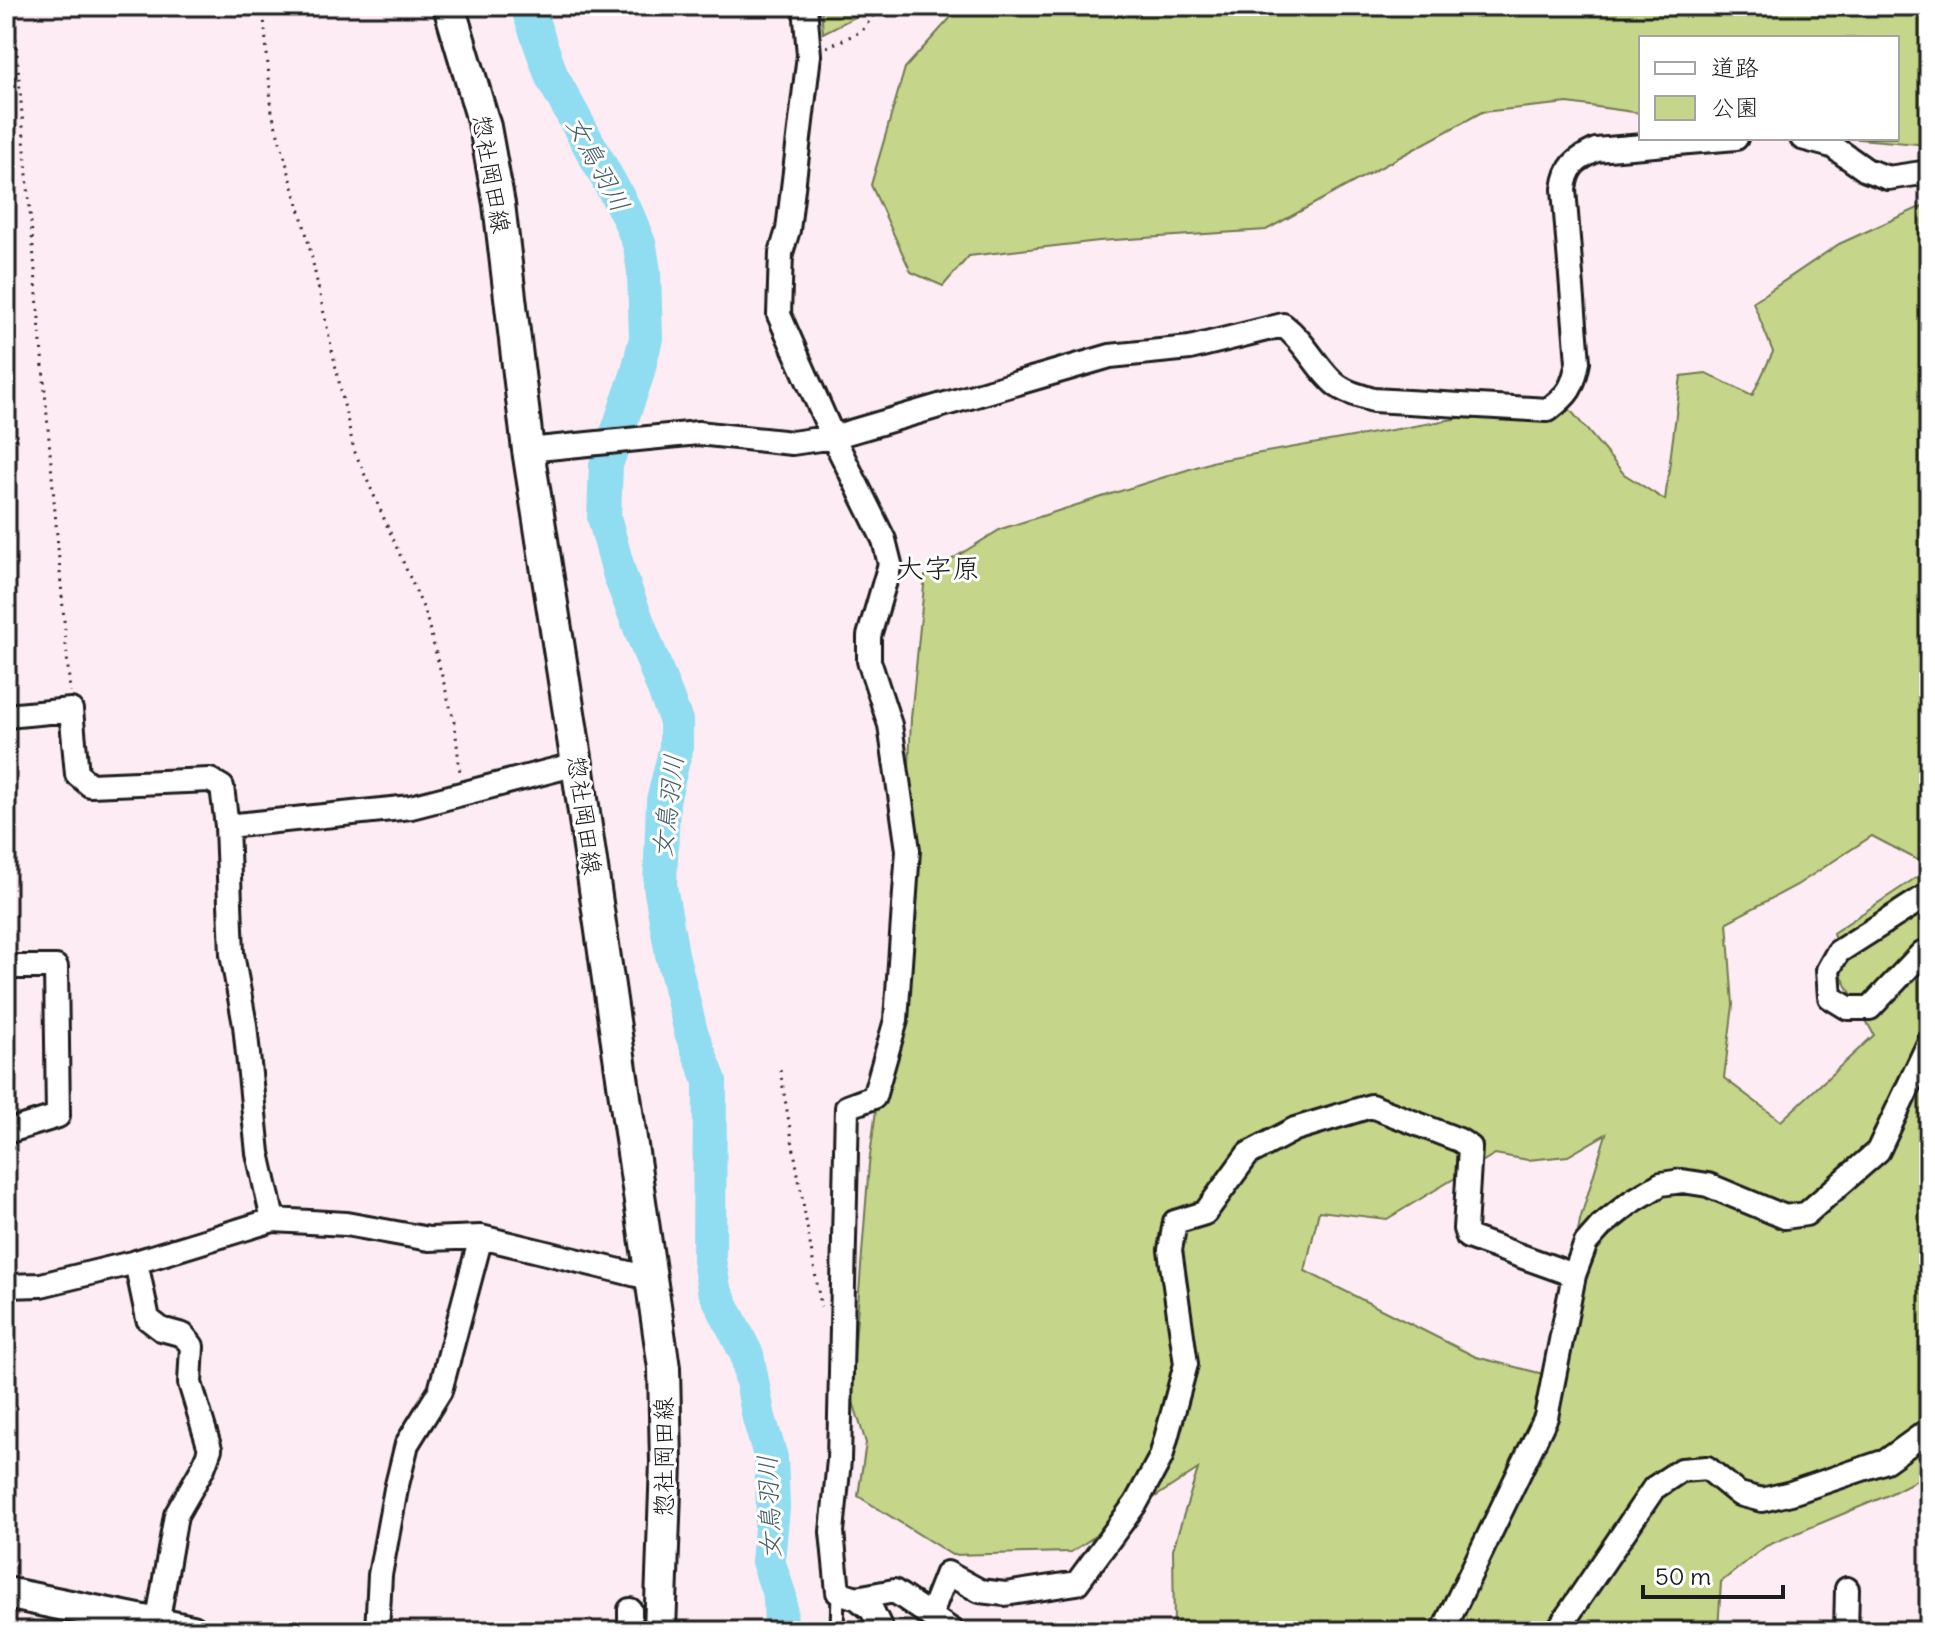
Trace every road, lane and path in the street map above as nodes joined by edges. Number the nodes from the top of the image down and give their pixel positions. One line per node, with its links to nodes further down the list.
1 (13, 6): 12 (path)
2 (263, 6): 15 (path)
3 (449, 6): 11 (main road, 惣社岡田線)
4 (805, 6): 6 (street)
5 (880, 6): 6 (path)
6 (809, 55): 10 (street)
7 (1713, 140): 10 (street)
8 (1810, 140): 9 (street)
9 (1929, 172)
10 (833, 437): 11 (street); 29 (street)
11 (537, 449): 14 (main road, 惣社岡田線)
12 (71, 710): 13 (street); 16 (street)
13 (6, 716)
14 (577, 764): 15 (street); 27 (main road, 惣社岡田線)
15 (462, 794): 16 (street)
16 (227, 826): 23 (street)
17 (1929, 894): 18 (street)
18 (1929, 953)
19 (6, 967): 22 (street)
20 (1929, 1043): 26 (street)
21 (780, 1070): 29 (path)
22 (6, 1132)
23 (273, 1220): 24 (street); 25 (street)
24 (481, 1237): 27 (street); 37 (street)
25 (136, 1262): 28 (street); 35 (street)
26 (1574, 1275): 34 (street); 42 (street)
27 (653, 1279): 38 (main road, 惣社岡田線)
28 (6, 1286)
29 (843, 1335): 33 (street)
30 (1929, 1430): 43 (street)
31 (1847, 1589): 44 (street)
32 (6, 1593): 35 (main road)
33 (847, 1595): 34 (street); 39 (lane); 40 (street)
34 (930, 1616): 41 (street)
35 (156, 1627): 36 (main road)
36 (192, 1631)
37 (377, 1631)
38 (660, 1631)
39 (837, 1631)
40 (882, 1631)
41 (953, 1631)
42 (1443, 1631)
43 (1557, 1631)
44 (1846, 1631)

